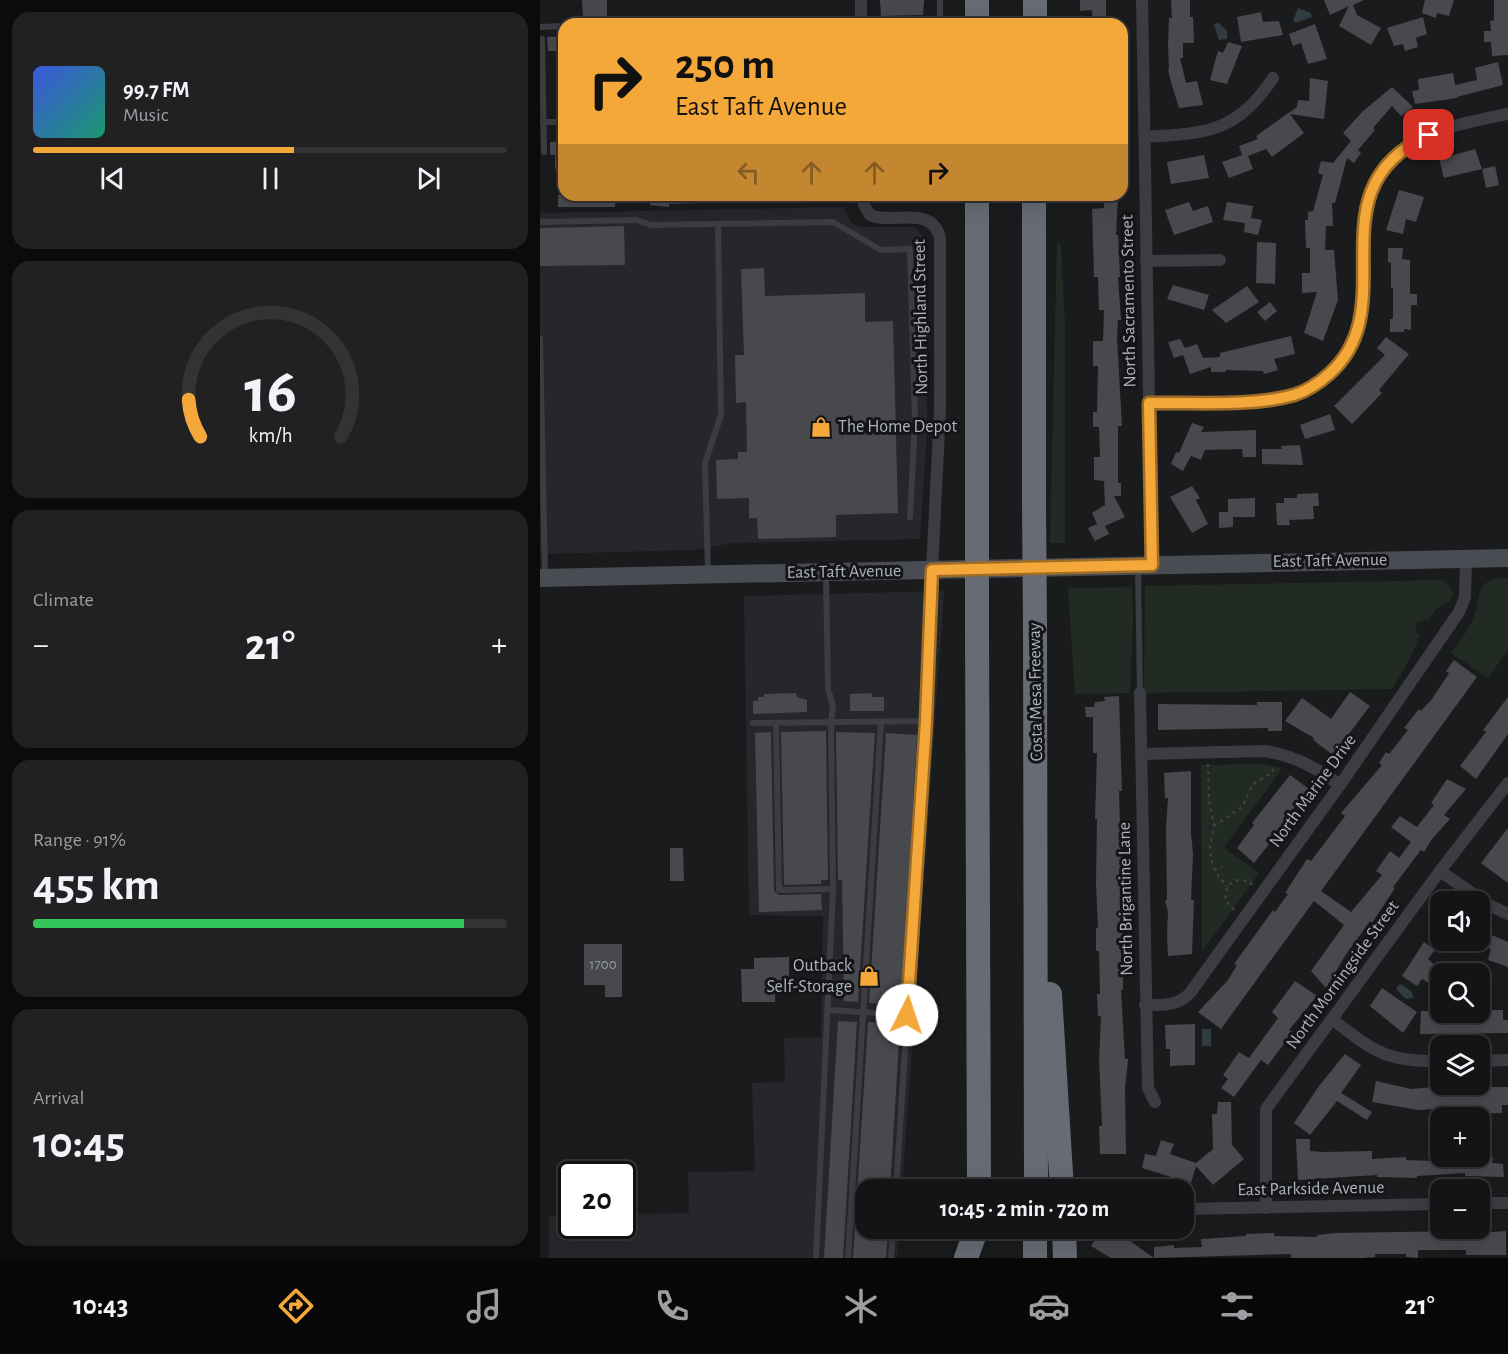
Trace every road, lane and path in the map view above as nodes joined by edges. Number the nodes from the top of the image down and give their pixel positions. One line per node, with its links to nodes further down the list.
1 (861, 0): 6 (street)
2 (940, 0): 7 (lane)
3 (977, 0): 8 (highway)
4 (1035, 0): 9 (highway)
5 (1142, 0): 17 (street, North Sacramento Street)
6 (861, 18)
7 (940, 18)
8 (977, 18)
9 (1035, 18)
10 (558, 26): 11 (lane)
11 (540, 27)
12 (540, 39): 15 (lane)
13 (1273, 78): 17 (street)
14 (1508, 114): 27 (street)
15 (543, 122): 16 (lane); 18 (lane)
16 (558, 122)
17 (1144, 137): 25 (street, North Sacramento Street)
18 (544, 152)
19 (864, 201): 32 (street, North Highland Street)
20 (977, 201): 67 (highway, bridge)
21 (1035, 201): 48 (highway, Costa Mesa Freeway, bridge)
22 (540, 222): 23 (lane)
23 (718, 224): 28 (lane); 34 (lane)
24 (1220, 260): 25 (street)
25 (1146, 261): 27 (street, North Sacramento Street)
26 (540, 338): 35 (lane)
27 (1149, 403): 31 (street, North Sacramento Street)
28 (910, 517)
29 (1508, 558): 30 (main road, East Taft Avenue)
30 (1466, 559): 31 (main road, East Taft Avenue); 46 (street, North Marine Drive)
31 (1145, 565): 32 (main road, East Taft Avenue); 36 (lane)
32 (932, 570): 33 (main road, East Taft Avenue); 37 (lane)
33 (825, 572): 34 (main road, East Taft Avenue); 38 (lane)
34 (708, 575): 35 (main road, East Taft Avenue)
35 (542, 578)
36 (1140, 693): 43 (street, North Brigantine Lane)
37 (926, 721): 39 (lane); 60 (lane)
38 (831, 722): 39 (lane); 41 (lane); 53 (lane)
39 (882, 722): 59 (lane)
40 (753, 723): 41 (lane)
41 (776, 723): 53 (lane)
42 (1208, 752): 43 (street); 44 (street); 47 (path)
43 (1142, 754): 57 (street, North Brigantine Lane)
44 (1282, 754): 46 (street); 47 (path)
45 (1508, 783): 51 (street, North Morningside Street)
46 (1340, 785): 54 (street, North Marine Drive)
47 (1214, 826): 50 (path)
48 (1036, 845): 68 (highway, Costa Mesa Freeway); 69 (highway)
49 (1222, 867): 50 (path)
50 (1214, 870): 52 (path)
51 (1440, 871): 55 (street); 61 (street, North Morningside Street)
52 (1227, 887): 54 (path); 56 (path)
53 (833, 889): 58 (lane)
54 (1263, 892): 56 (street, North Marine Drive)
55 (1508, 914)
56 (1244, 918): 57 (street, North Marine Drive)
57 (1145, 1005): 65 (street, North Brigantine Lane)
58 (829, 1010): 59 (lane); 80 (lane)
59 (864, 1012): 60 (lane); 81 (lane)
60 (907, 1015): 66 (lane)
61 (1333, 1020): 64 (street); 73 (street, North Morningside Street)
62 (1490, 1060): 63 (street)
63 (1508, 1060)
64 (1430, 1061)
65 (1155, 1102)
66 (897, 1179)
67 (979, 1179)
68 (1036, 1179)
69 (1061, 1179)
70 (1490, 1203): 71 (street)
71 (1508, 1203)
72 (1430, 1204): 73 (street, East Parkside Avenue)
73 (1266, 1208): 74 (street, East Parkside Avenue)
74 (1194, 1209)
75 (892, 1239): 82 (lane)
76 (974, 1239): 83 (highway)
77 (978, 1239): 84 (highway)
78 (1035, 1239): 85 (highway)
79 (1064, 1239): 86 (highway)
80 (816, 1258)
81 (849, 1258)
82 (891, 1258)
83 (966, 1258)
84 (979, 1258)
85 (1035, 1258)
86 (1065, 1258)

